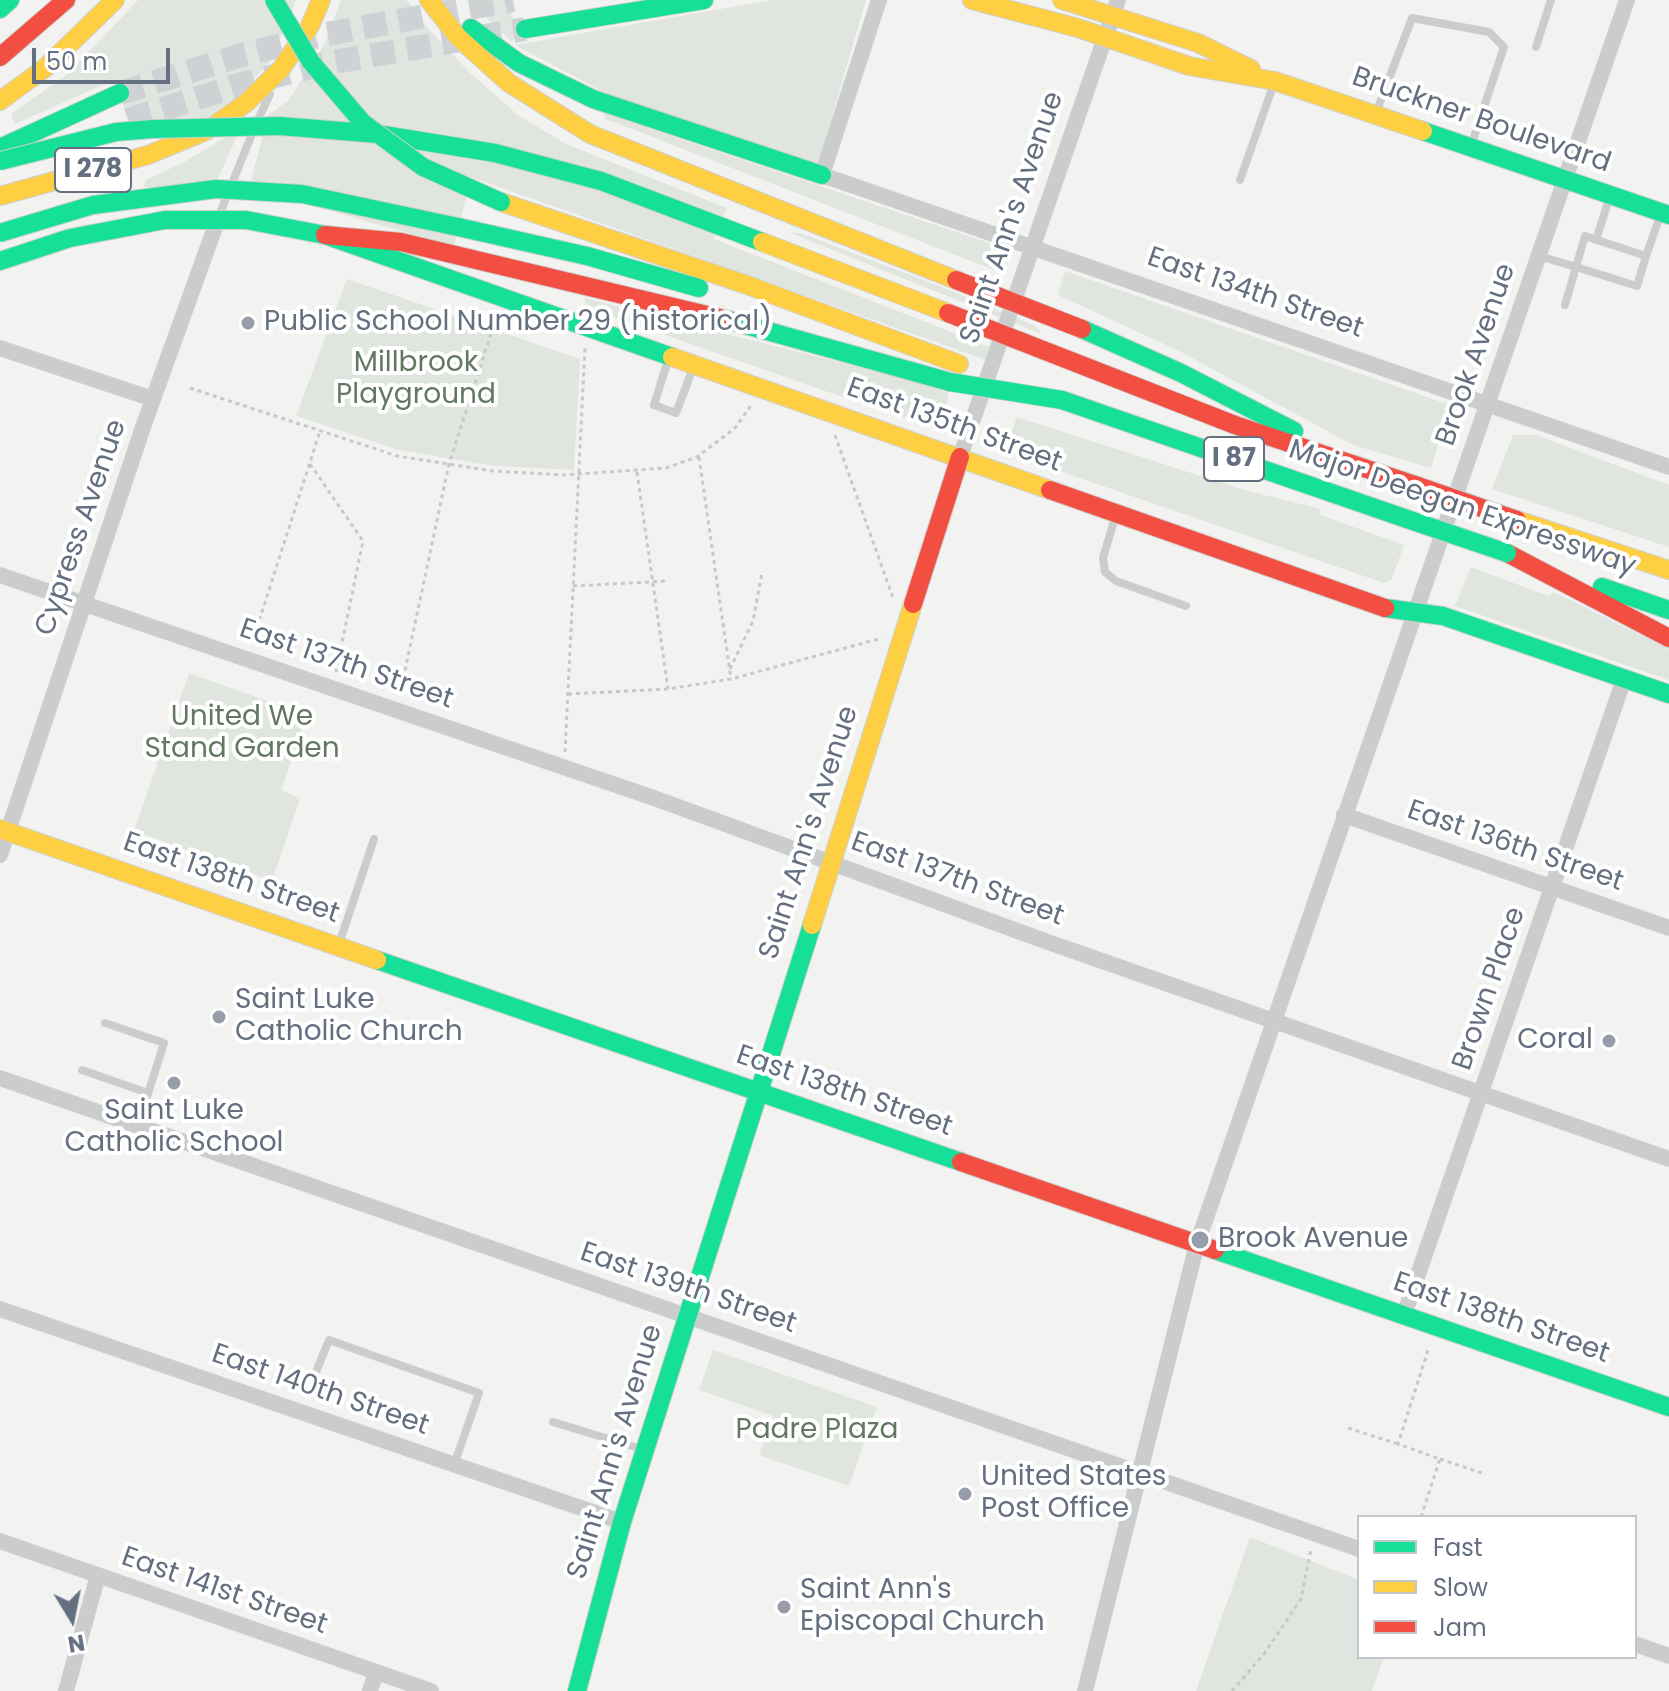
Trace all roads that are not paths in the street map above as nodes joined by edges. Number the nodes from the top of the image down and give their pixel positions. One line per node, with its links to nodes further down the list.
1 (10, 0): 15 (main road)
2 (66, 0): 19 (main road)
3 (115, 0): 23 (main road)
4 (274, 0): 46 (main road, bridge)
5 (321, 0): 20 (main road, I 278)
6 (429, 0): 54 (main road, bridge)
7 (438, 0): 29 (main road)
8 (704, 0): 16 (main road)
9 (879, 0): 29 (street)
10 (972, 0): 17 (main road, Bruckner Boulevard)
11 (1062, 0): 14 (main road, Bruckner Boulevard)
12 (1551, 0): 18 (lane)
13 (1627, 0): 31 (street, Brook Avenue)
14 (1116, 7): 17 (street, Saint Ann's Avenue); 21 (main road, Bruckner Boulevard)
15 (0, 9)
16 (525, 29)
17 (1105, 38): 21 (main road, Bruckner Boulevard); 40 (street, Saint Ann's Avenue)
18 (1536, 47)
19 (0, 57)
20 (281, 69): 34 (main road, I 278); 36 (lane)
21 (1275, 81): 24 (main road, Bruckner Boulevard); 32 (lane)
22 (120, 93): 27 (main road)
23 (0, 101)
24 (1375, 114): 26 (main road, Bruckner Boulevard); 26 (lane)
25 (128, 120): 30 (main road)
26 (1470, 147): 31 (main road, Bruckner Boulevard)
27 (0, 148)
28 (0, 161): 54 (main road, bridge)
29 (822, 175): 40 (street, East 134th Street)
30 (0, 177)
31 (1566, 179): 33 (main road, Bruckner Boulevard); 41 (street, Brook Avenue)
32 (1240, 180)
33 (1610, 195): 35 (main road, Bruckner Boulevard); 39 (lane)
34 (0, 196)
35 (1665, 214): 42 (lane)
36 (218, 219): 38 (main road, East 135th Street); 43 (main road); 50 (street, Cypress Avenue)
37 (0, 233): 46 (main road, bridge)
38 (325, 235): 48 (main road, East 135th Street); 51 (main road, bridge)
39 (1596, 240): 42 (lane); 44 (lane)
40 (1033, 245): 52 (street, East 134th Street); 53 (street, Saint Ann's Avenue)
41 (1539, 256): 44 (lane); 52 (street, Brook Avenue)
42 (1646, 256): 44 (lane)
43 (0, 261)
44 (1576, 267): 45 (lane)
45 (1565, 305)
46 (874, 334): 51 (main road, Major Deegan Expressway / I 87, bridge)
47 (0, 348): 50 (street)
48 (670, 356): 49 (main road, East 135th Street); 49 (lane)
49 (695, 364): 53 (main road, East 135th Street)
50 (153, 399): 60 (street, Cypress Avenue)
51 (1062, 400): 57 (main road, Major Deegan Expressway / I 87, bridge)
52 (1488, 403): 55 (street, East 134th Street); 63 (street, Brook Avenue)
53 (960, 457): 56 (main road, East 135th Street); 71 (main road, Saint Ann's Avenue)
54 (1354, 464): 58 (main road, Major Deegan Expressway, bridge)
55 (1669, 467)
56 (1117, 514): 61 (lane); 63 (main road, East 135th Street)
57 (1507, 553): 62 (main road, Major Deegan Expressway / I 87); 64 (main road)
58 (1669, 570)
59 (0, 575): 60 (street, East 137th Street)
60 (84, 603): 68 (street, Cypress Avenue); 71 (street, East 137th Street)
61 (1186, 606)
62 (1669, 610)
63 (1415, 612): 65 (main road, East 135th Street); 67 (street, Brook Avenue)
64 (1669, 638)
65 (1624, 679): 66 (main road, East 135th Street); 72 (street, Brown Place)
66 (1669, 694)
67 (1344, 815): 72 (street, East 136th Street); 75 (street, Brook Avenue)
68 (3, 830): 70 (street, Cypress Avenue); 74 (main road, East 138th Street)
69 (374, 839): 74 (lane)
70 (0, 855)
71 (830, 861): 75 (street, East 137th Street); 79 (main road, Saint Ann's Avenue)
72 (1552, 887): 73 (street, East 136th Street); 80 (street, Brown Place)
73 (1669, 928)
74 (338, 946): 79 (main road, East 138th Street)
75 (1274, 1019): 80 (street, East 137th Street); 84 (street, Brook Avenue)
76 (105, 1023): 81 (lane)
77 (82, 1070): 81 (lane)
78 (0, 1078): 82 (street, East 139th Street)
79 (757, 1091): 84 (main road, East 138th Street); 87 (main road, Saint Ann's Avenue)
80 (1481, 1092): 83 (street, East 137th Street); 86 (street, Brown Place)
81 (148, 1093): 82 (lane)
82 (137, 1126): 87 (street, East 139th Street)
83 (1669, 1159)
84 (1197, 1244): 86 (main road, East 138th Street); 93 (street, Brook Avenue)
85 (0, 1309): 92 (street, East 140th Street)
86 (1404, 1315): 89 (main road, East 138th Street)
87 (687, 1316): 91 (main road, Saint Ann's Avenue); 93 (street, East 139th Street)
88 (316, 1372): 92 (lane)
89 (1669, 1407)
90 (553, 1422): 91 (lane)
91 (645, 1450): 94 (main road, Saint Ann's Avenue)
92 (454, 1465): 94 (street, East 140th Street)
93 (1138, 1474): 96 (street, East 139th Street); 101 (street, Brook Avenue)
94 (622, 1522): 105 (main road, Saint Ann's Avenue)
95 (0, 1541): 97 (street, East 141st Street)
96 (1357, 1548)
97 (98, 1575): 100 (street, East 141st Street); 102 (street)
98 (1637, 1645): 99 (street)
99 (1669, 1656)
100 (376, 1672): 103 (street); 104 (street, East 141st Street)
101 (1091, 1689)
102 (66, 1691)
103 (370, 1691)
104 (431, 1691)
105 (577, 1691)

